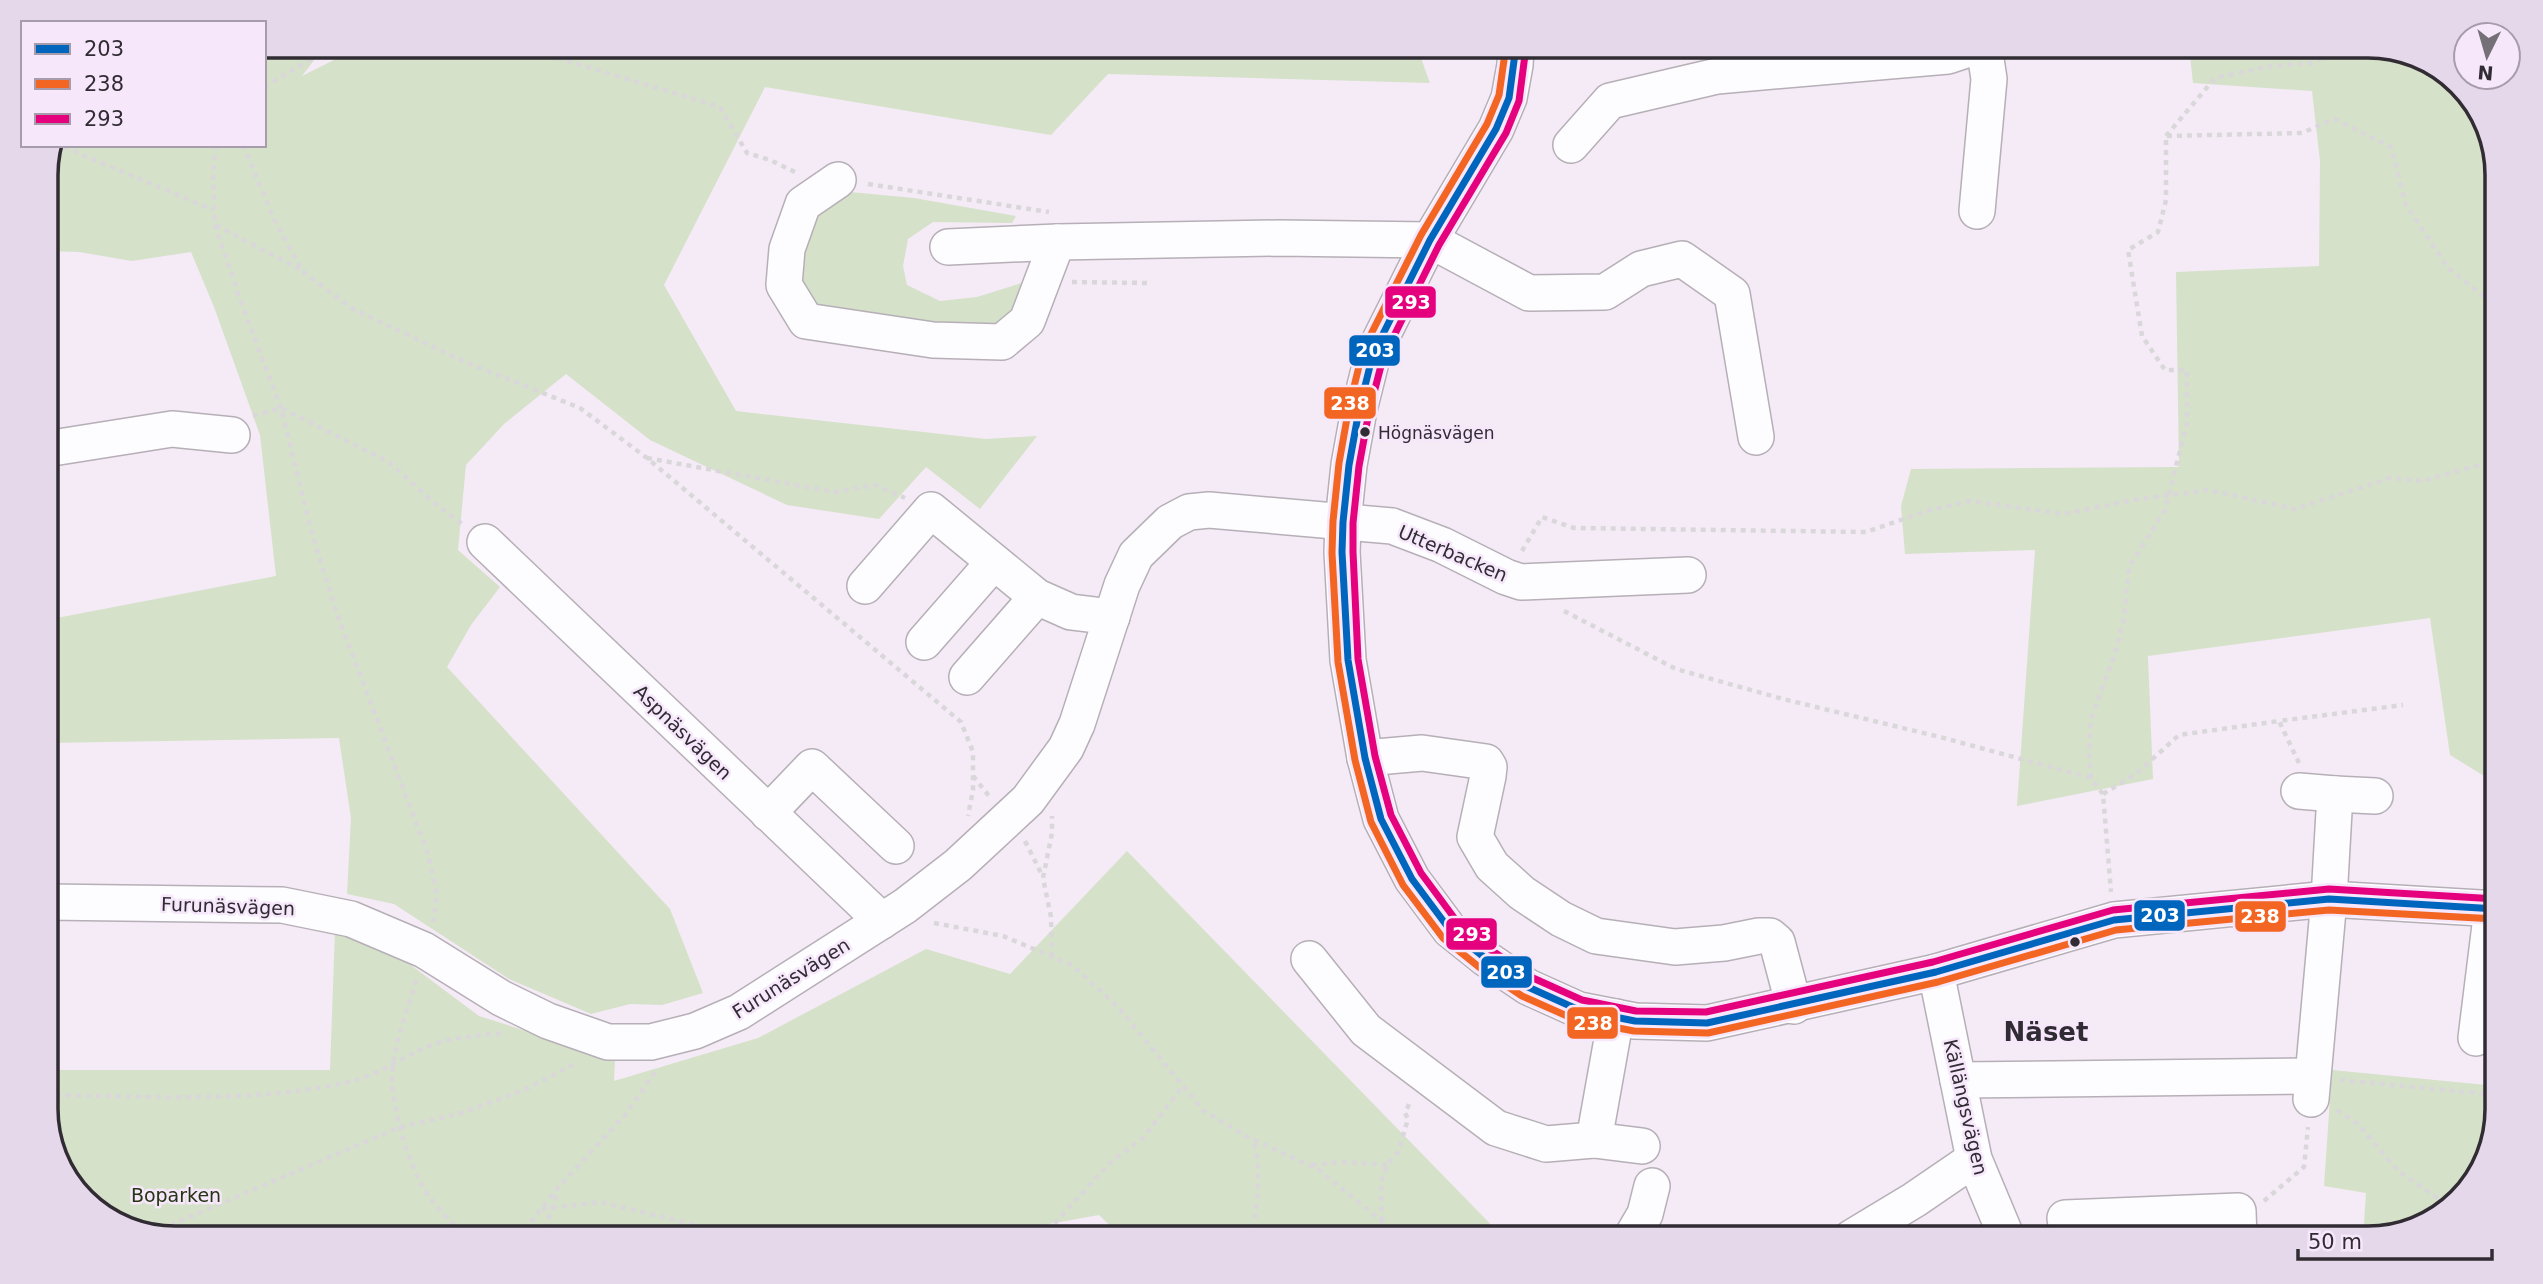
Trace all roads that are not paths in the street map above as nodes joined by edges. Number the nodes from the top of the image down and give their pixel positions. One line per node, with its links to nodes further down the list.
1 (1515, 58): 7 (street)
2 (1915, 58): 4 (street)
3 (1986, 58): 6 (street)
4 (1571, 145)
5 (838, 180): 8 (street)
6 (1977, 211)
7 (1430, 240): 8 (street); 11 (street); 13 (street)
8 (1068, 242): 9 (street)
9 (948, 247)
10 (232, 435): 12 (street)
11 (1756, 437)
12 (58, 447)
13 (1343, 522): 16 (street, Utterbacken); 19 (street, Furunäsvägen); 22 (street)
14 (485, 542): 24 (street, Aspnäsvägen)
15 (994, 562): 17 (street); 18 (street); 20 (street)
16 (1688, 575)
17 (865, 586)
18 (1037, 597): 19 (street); 21 (street)
19 (1112, 617): 29 (street, Furunäsvägen)
20 (924, 642)
21 (967, 677)
22 (1365, 758): 33 (street); 34 (street)
23 (2375, 796): 26 (street)
24 (768, 813): 25 (street); 29 (street, Aspnäsvägen)
25 (896, 846)
26 (2329, 899): 28 (street); 31 (street); 36 (street)
27 (58, 902): 29 (street, Furunäsvägen)
28 (2485, 908)
29 (893, 914)
30 (1309, 959): 37 (street)
31 (1936, 972): 33 (street); 36 (street, Källängsvägen)
32 (2485, 977): 35 (street)
33 (1794, 1006): 34 (street)
34 (1616, 1017): 37 (street)
35 (2476, 1038)
36 (1958, 1080): 39 (street, Källängsvägen)
37 (1594, 1140): 38 (street)
38 (1642, 1146)
39 (1974, 1159): 43 (street); 44 (street, Källängsvägen)
40 (1651, 1186): 42 (street)
41 (2238, 1225): 45 (street)
42 (1638, 1226)
43 (1871, 1226)
44 (2002, 1226)
45 (2066, 1226)

